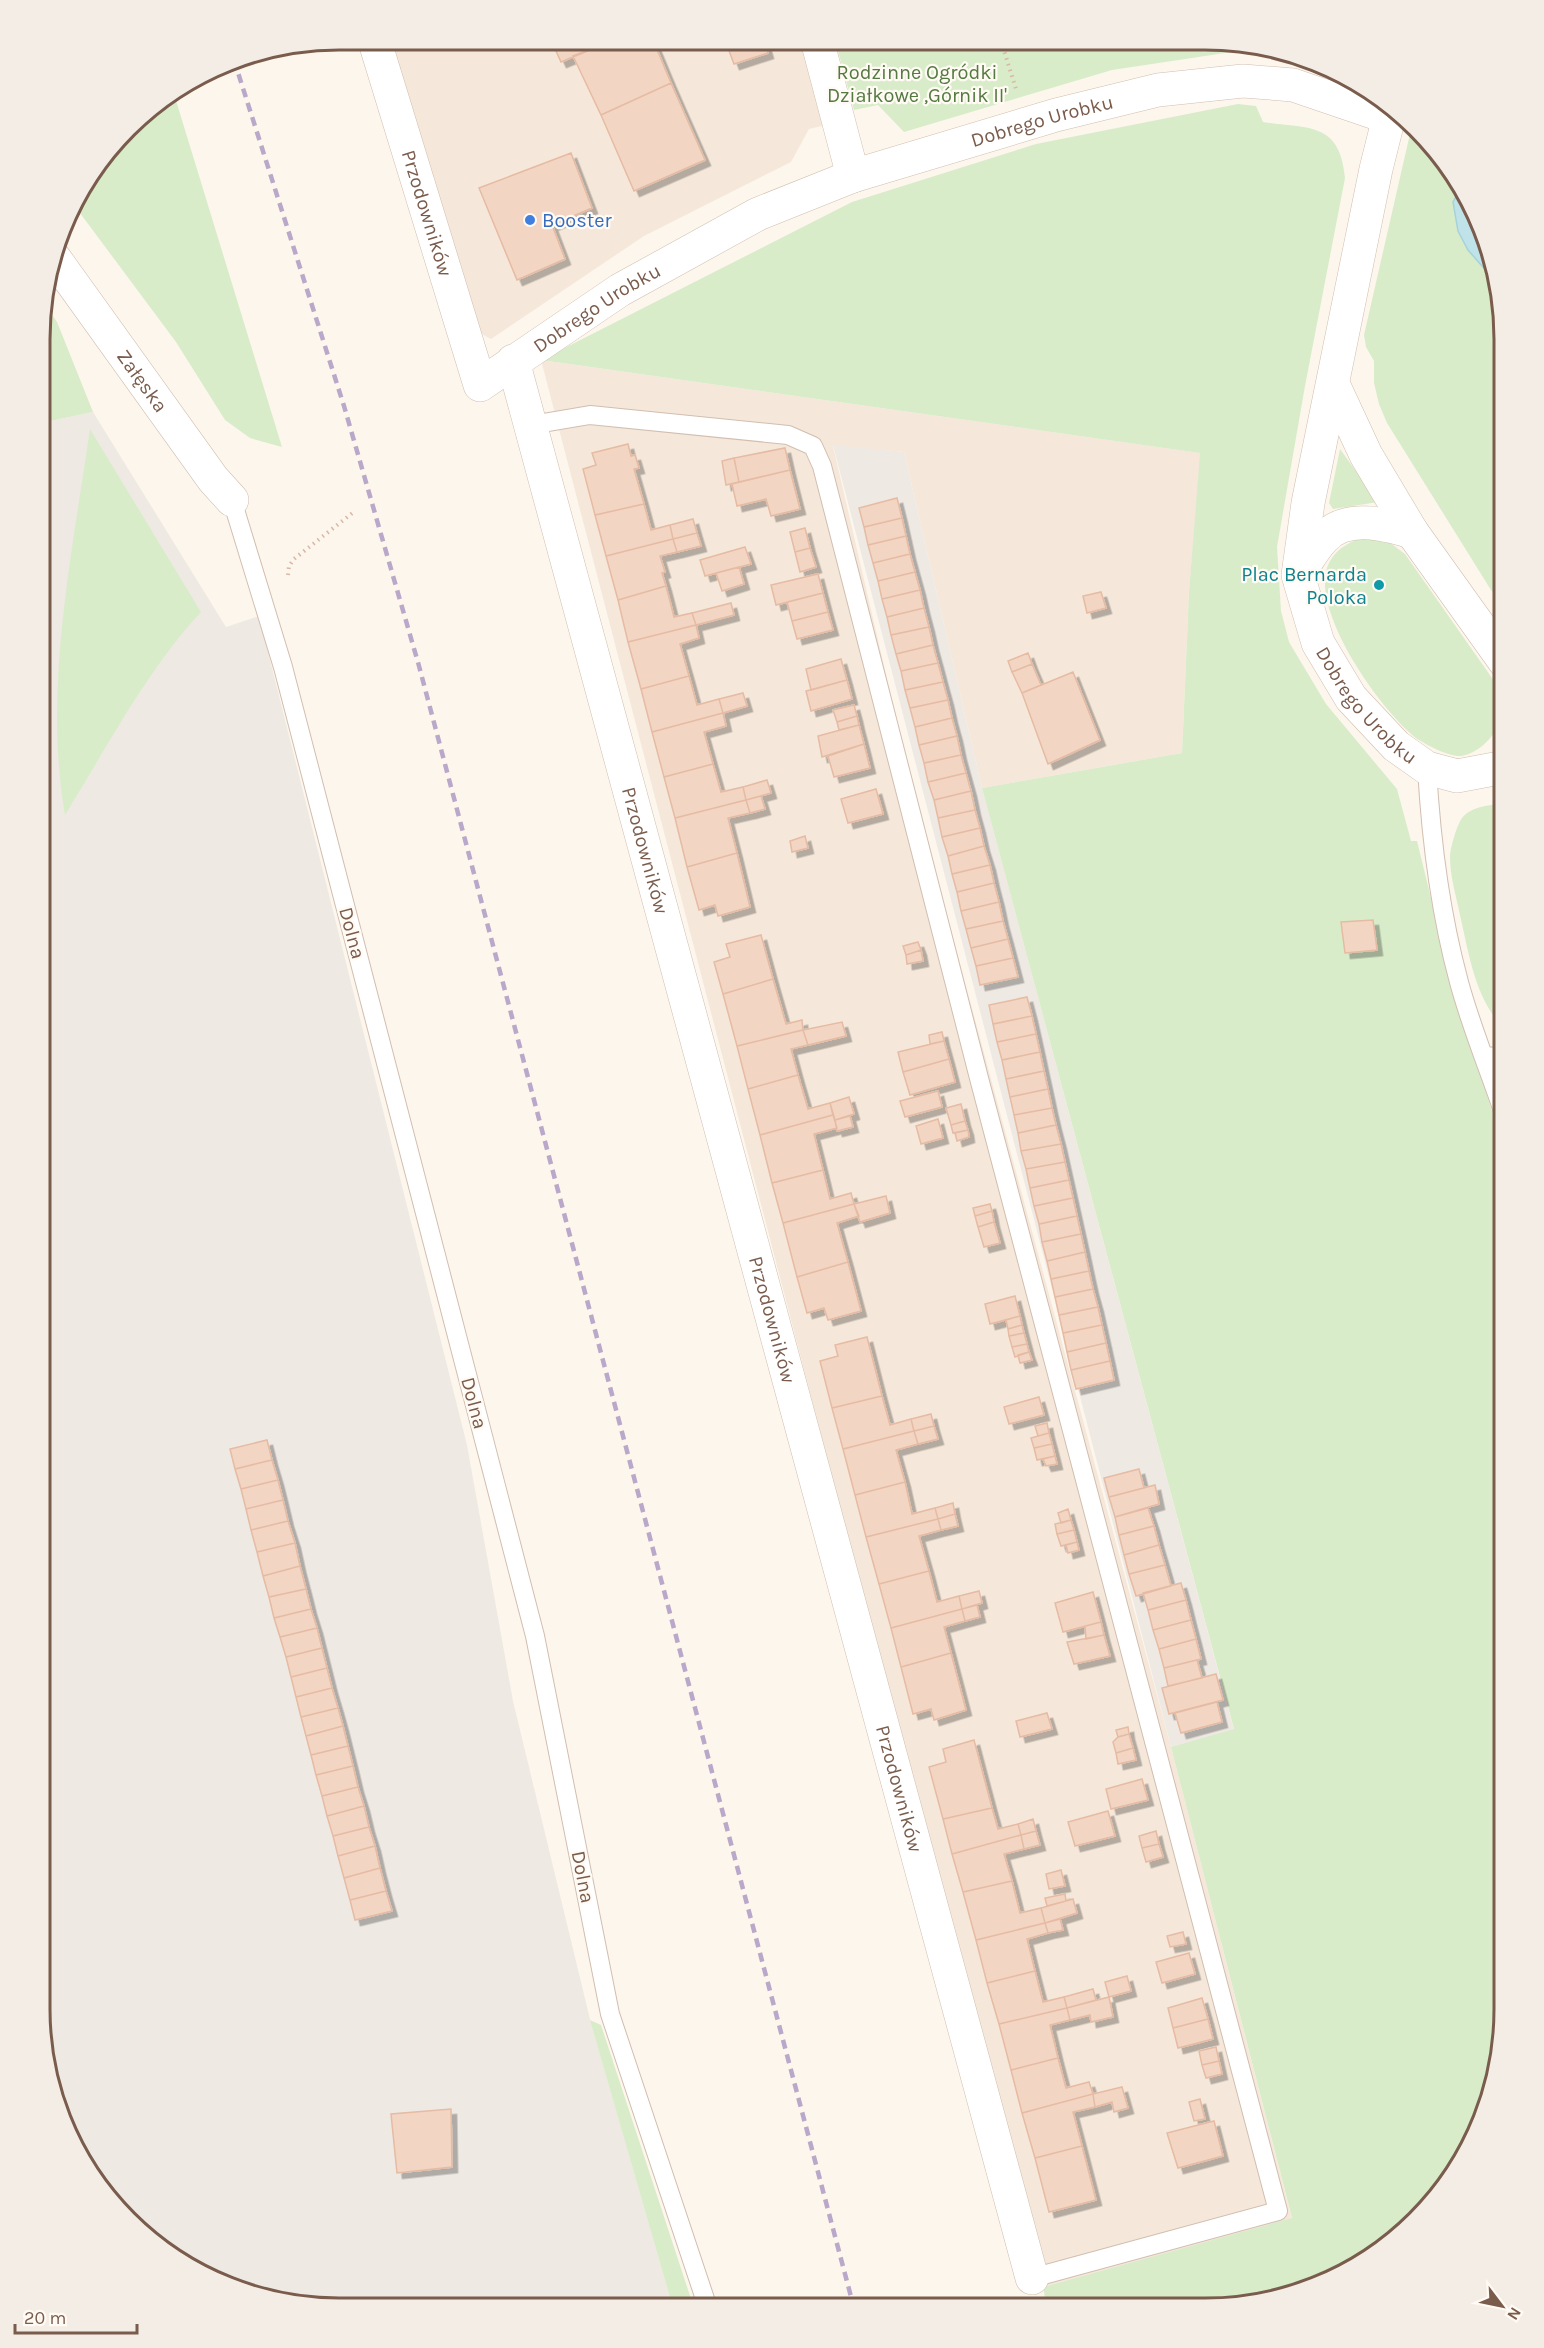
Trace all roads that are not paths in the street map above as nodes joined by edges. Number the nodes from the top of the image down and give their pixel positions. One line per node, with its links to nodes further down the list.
1 (377, 50): 9 (street, Przodowników)
2 (820, 50): 5 (street)
3 (1380, 108): 5 (street, Dobrego Urobku)
4 (1389, 115): 8 (street, Dobrego Urobku)
5 (853, 176): 7 (street, Dobrego Urobku)
6 (59, 265): 11 (street, Załęska)
7 (513, 361): 9 (street, Dobrego Urobku); 10 (street, Przodowników)
8 (1333, 384): 12 (street); 13 (street, Dobrego Urobku)
9 (480, 385)
10 (531, 425): 20 (street, Przodowników); 20 (lane)
11 (232, 500): 21 (lane, Dolna)
12 (1412, 532): 13 (street); 14 (street)
13 (1298, 575): 16 (street, Dobrego Urobku)
14 (1494, 647)
15 (1494, 762): 16 (street, Dobrego Urobku)
16 (1427, 768): 17 (lane)
17 (1485, 1056): 18 (lane); 19 (lane)
18 (1494, 1057)
19 (1494, 1083)
20 (1032, 2278)
21 (705, 2298)

